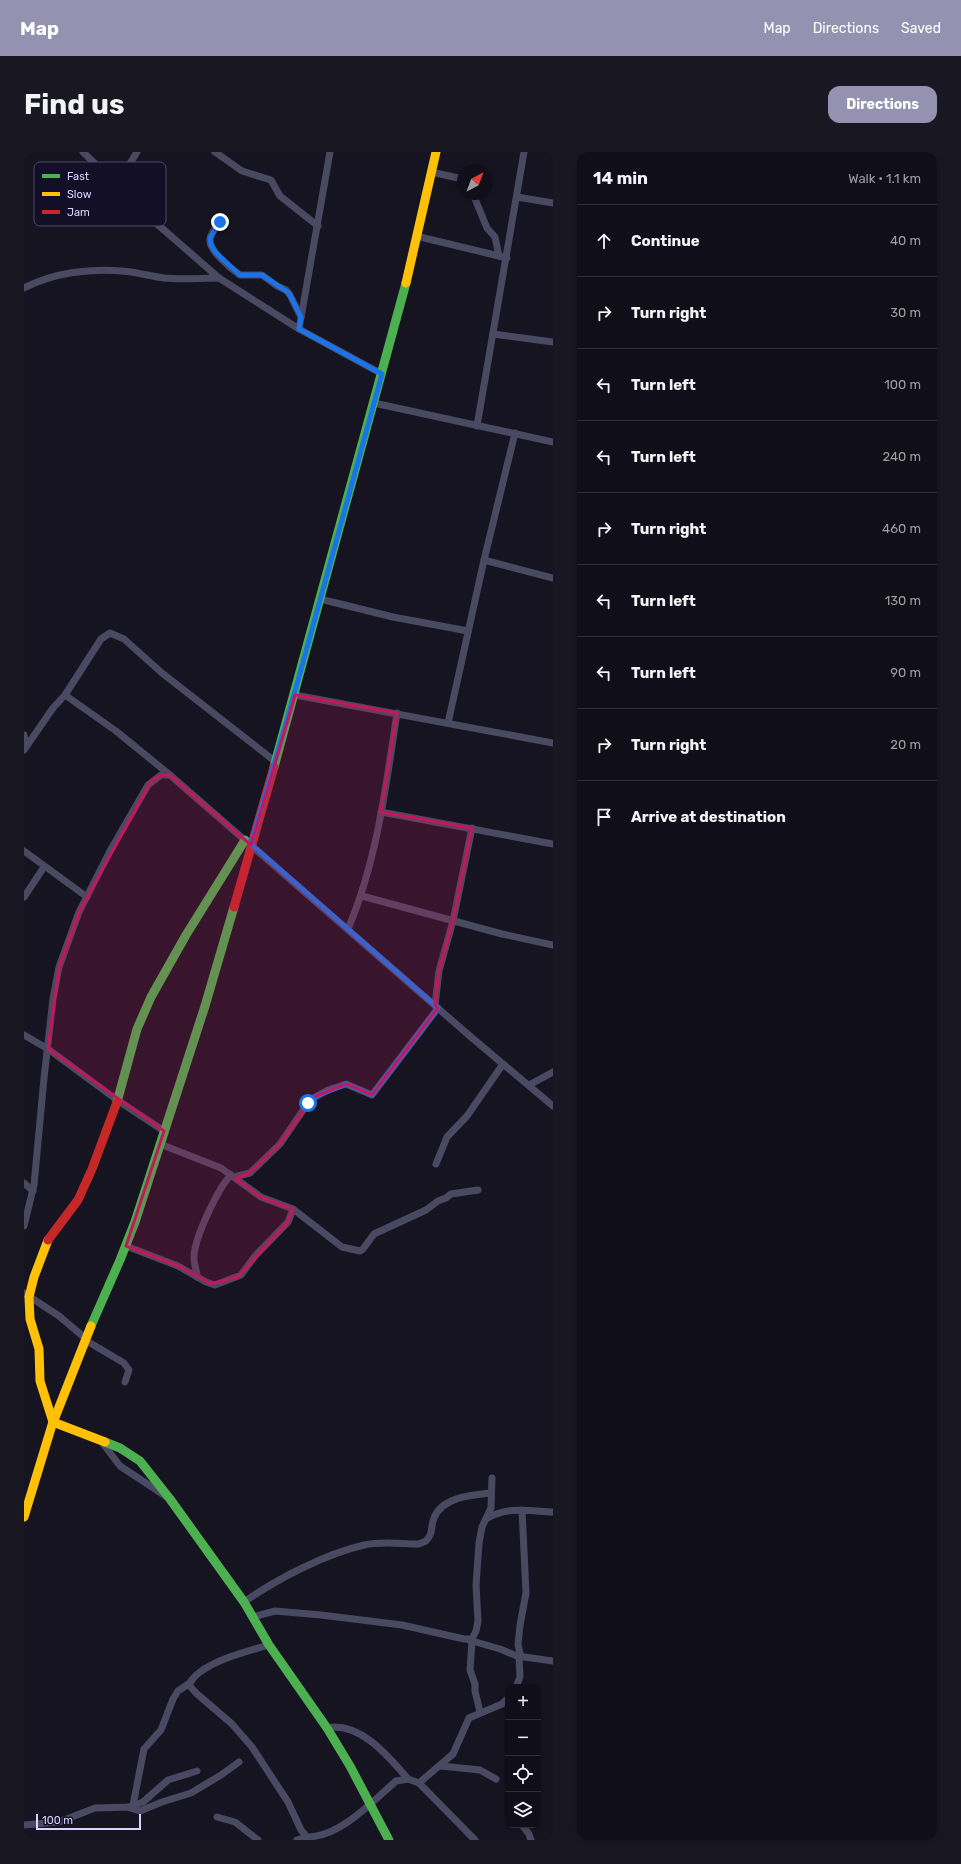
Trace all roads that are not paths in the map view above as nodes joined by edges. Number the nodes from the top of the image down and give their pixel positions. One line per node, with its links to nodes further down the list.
1 (83, 152): 7 (street)
2 (137, 152): 8 (street)
3 (215, 152): 16 (street)
4 (330, 152): 16 (street)
5 (436, 152): 9 (street)
6 (524, 152): 11 (street)
7 (93, 162)
8 (131, 162)
9 (431, 172): 10 (street); 17 (street)
10 (457, 178)
11 (517, 196): 13 (street); 18 (street)
12 (475, 200): 18 (street)
13 (553, 203)
14 (220, 222): 21 (street)
15 (159, 226): 19 (street)
16 (318, 226): 21 (street)
17 (416, 236): 18 (street); 25 (street)
18 (503, 257): 23 (street)
19 (219, 278): 20 (street); 22 (street)
20 (24, 288)
21 (301, 317): 22 (street)
22 (299, 329): 25 (street)
23 (493, 334): 24 (street); 27 (street)
24 (553, 342)
25 (382, 374): 26 (street)
26 (374, 403): 27 (street); 32 (street)
27 (477, 426): 28 (street)
28 (515, 433): 29 (street); 30 (street)
29 (553, 442)
30 (484, 560): 31 (street); 33 (street)
31 (553, 578)
32 (320, 599): 33 (street); 35 (street)
33 (468, 631): 37 (street)
34 (65, 695): 39 (street); 42 (street); 43 (street)
35 (294, 695): 36 (street); 42 (street)
36 (397, 713): 37 (street); 44 (street)
37 (448, 723): 40 (street)
38 (24, 734): 39 (street); 41 (street)
39 (36, 734): 41 (street)
40 (553, 743)
41 (25, 749)
42 (276, 762): 46 (street)
43 (170, 775): 46 (street); 50 (street)
44 (381, 812): 45 (street); 51 (street)
45 (472, 828): 47 (street); 53 (street)
46 (248, 842): 54 (street); 62 (street); 64 (street)
47 (553, 844)
48 (24, 851): 49 (street)
49 (44, 867): 50 (street); 52 (street)
50 (87, 896): 58 (street)
51 (362, 896): 53 (street); 54 (street)
52 (24, 897)
53 (453, 921): 55 (street); 56 (street)
54 (348, 929): 56 (street)
55 (553, 945)
56 (437, 1007): 59 (street); 67 (street)
57 (24, 1035): 58 (street)
58 (48, 1049): 62 (street); 70 (street)
59 (503, 1064): 61 (street); 66 (street)
60 (553, 1072): 61 (street)
61 (529, 1086): 63 (street)
62 (117, 1100): 64 (street); 75 (street)
63 (553, 1106)
64 (164, 1131): 65 (street)
65 (160, 1144): 67 (street); 73 (street)
66 (436, 1164)
67 (233, 1176): 71 (street); 74 (street)
68 (24, 1183): 70 (street)
69 (478, 1190): 71 (street)
70 (33, 1191): 72 (street)
71 (293, 1209): 74 (street)
72 (24, 1226)
73 (126, 1246): 74 (street); 76 (street)
74 (197, 1277)
75 (27, 1295): 76 (street); 78 (street)
76 (85, 1339): 77 (street); 78 (street)
77 (125, 1382)
78 (53, 1422): 79 (street); 85 (street)
79 (101, 1440): 82 (street); 82 (street)
80 (492, 1478): 81 (street)
81 (491, 1493): 86 (street); 87 (street)
82 (170, 1499): 87 (street)
83 (522, 1510): 84 (street); 86 (street); 91 (street)
84 (553, 1512)
85 (24, 1517)
86 (486, 1519): 89 (street)
87 (244, 1602): 88 (street)
88 (253, 1617): 89 (street); 90 (street)
89 (470, 1641): 91 (street); 96 (street)
90 (268, 1645): 93 (street); 97 (street)
91 (520, 1656): 92 (street); 94 (street)
92 (553, 1661)
93 (190, 1683): 105 (street); 109 (street)
94 (518, 1684)
95 (505, 1701): 96 (street)
96 (480, 1712): 99 (street)
97 (327, 1728): 101 (street); 104 (street)
98 (239, 1762): 105 (street)
99 (441, 1766): 102 (street); 103 (street)
100 (197, 1771): 105 (street)
101 (408, 1779): 103 (street); 104 (street)
102 (496, 1779)
103 (419, 1783): 113 (street)
104 (369, 1804): 109 (street); 112 (street)
105 (130, 1806): 107 (street)
106 (218, 1817): 110 (street)
107 (24, 1825)
108 (524, 1828): 114 (street)
109 (307, 1837): 111 (street)
110 (258, 1840)
111 (297, 1840)
112 (389, 1840)
113 (475, 1840)
114 (531, 1840)

